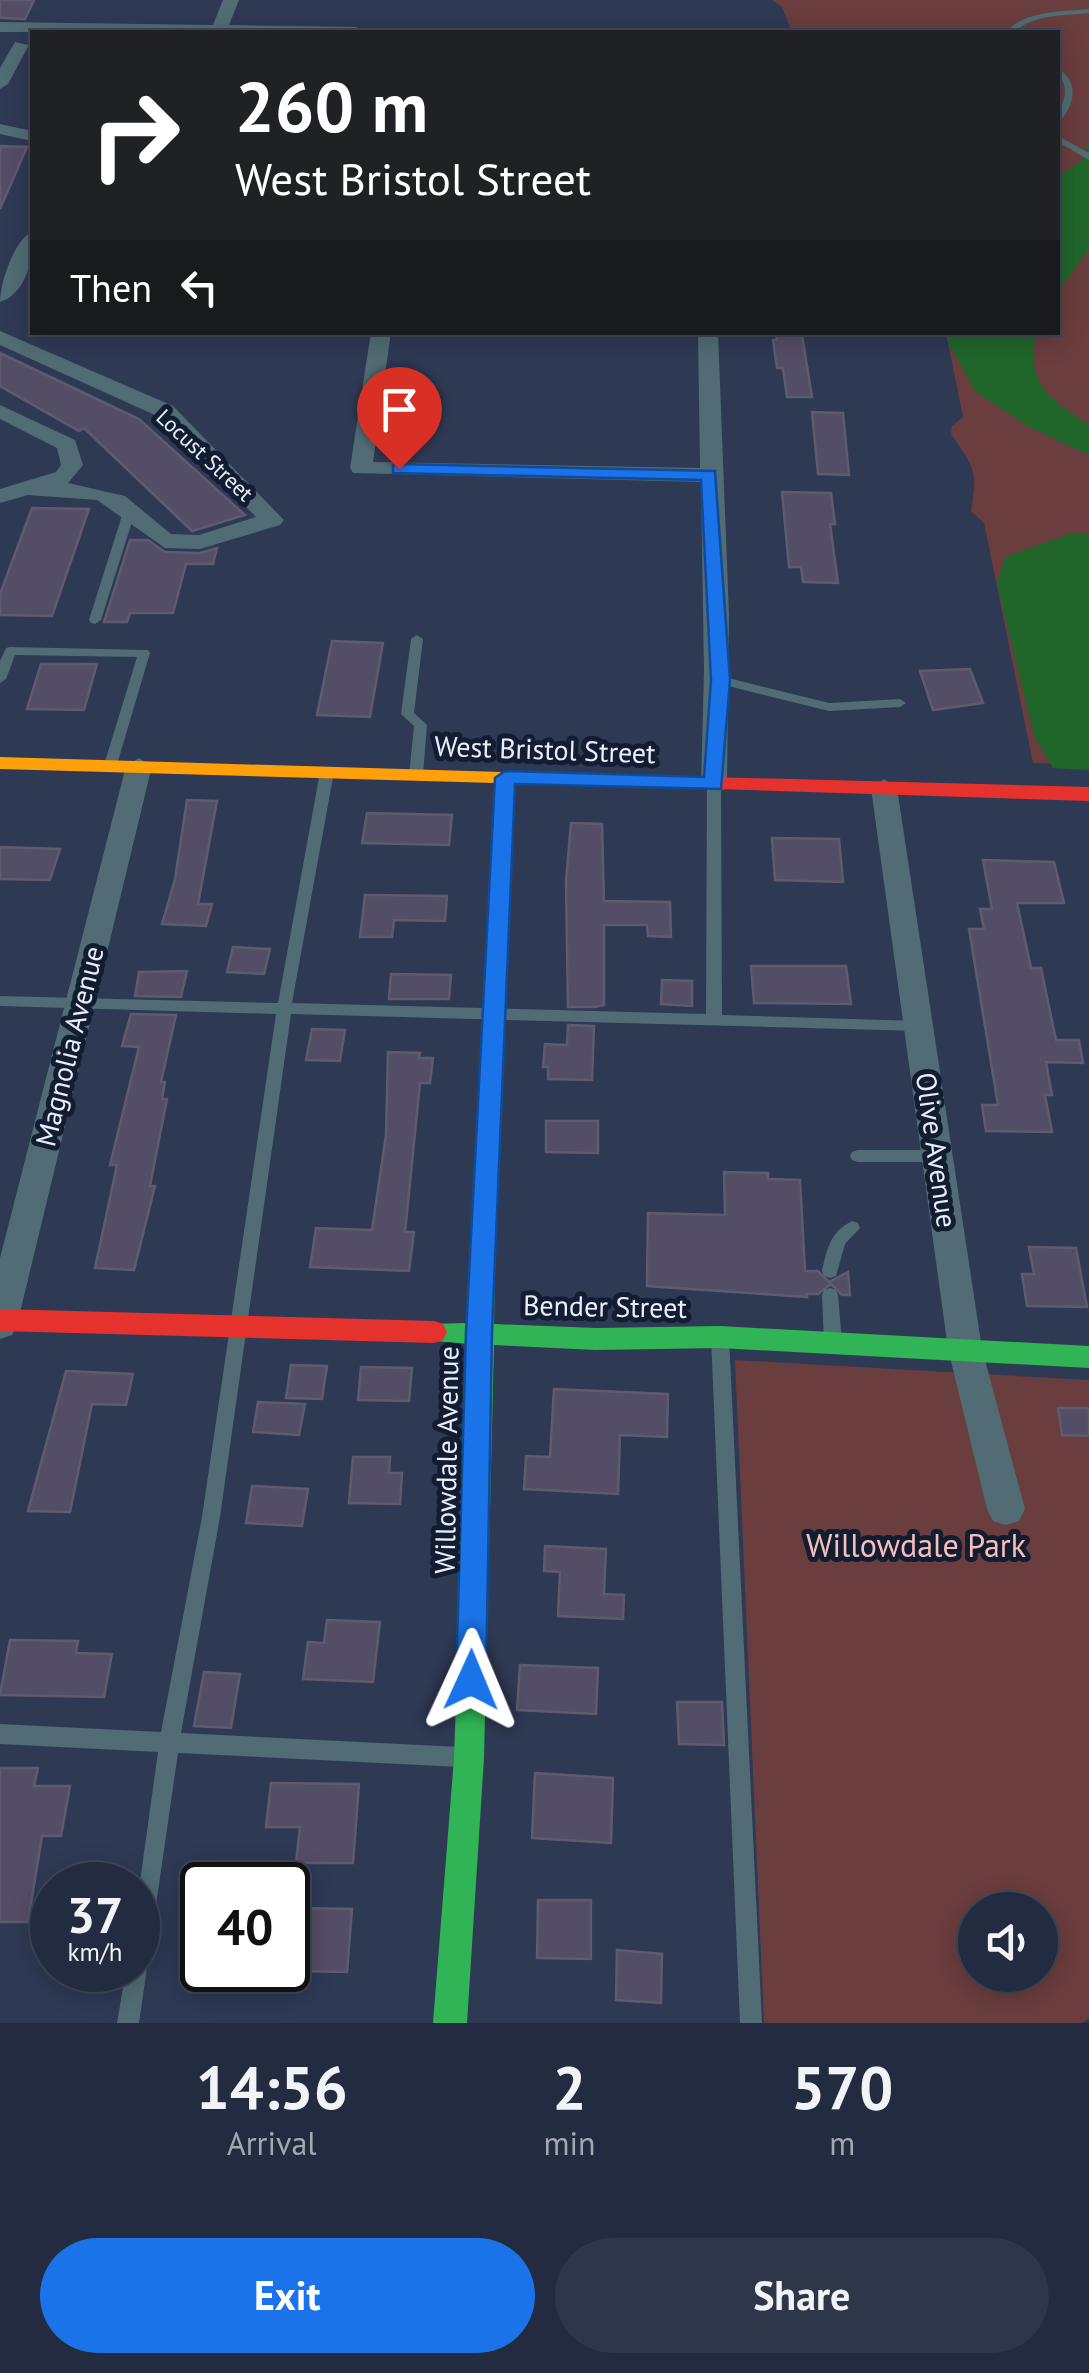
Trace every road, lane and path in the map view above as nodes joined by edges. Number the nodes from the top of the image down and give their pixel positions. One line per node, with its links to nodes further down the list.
1 (230, 0): 5 (street)
2 (1089, 11): 6 (lane)
3 (0, 27): 4 (street)
4 (164, 30)
5 (219, 30)
6 (1011, 30)
7 (21, 45): 9 (street)
8 (1060, 73): 11 (lane)
9 (0, 84)
10 (1085, 86): 11 (lane)
11 (1070, 90): 12 (lane)
12 (1060, 115)
13 (0, 129): 14 (street)
14 (30, 136)
15 (1060, 140): 16 (lane)
16 (1084, 156)
17 (30, 243): 18 (street)
18 (0, 296)
19 (381, 335): 23 (street)
20 (708, 335): 23 (street)
21 (0, 336): 26 (street, Locust Street)
22 (0, 411): 24 (street, Locust Street)
23 (709, 475): 30 (street)
24 (27, 488): 25 (street, Locust Street); 26 (street, Locust Street)
25 (0, 496)
26 (130, 506): 27 (lane)
27 (95, 620)
28 (417, 639): 35 (lane)
29 (0, 678): 33 (lane)
30 (720, 680): 31 (lane); 37 (street)
31 (900, 703)
32 (0, 763): 33 (street, West Bristol Street)
33 (125, 766): 34 (street, West Bristol Street); 41 (street, Magnolia Avenue)
34 (328, 772): 35 (street, West Bristol Street); 42 (lane)
35 (416, 775): 36 (street, West Bristol Street)
36 (505, 778): 37 (street, West Bristol Street); 43 (street, Willowdale Avenue)
37 (714, 784): 38 (street, West Bristol Street); 44 (lane)
38 (884, 788): 39 (street, West Bristol Street); 45 (street, Olive Avenue)
39 (1089, 794)
40 (0, 1000): 41 (lane)
41 (80, 1003): 42 (lane); 51 (street, Magnolia Avenue)
42 (284, 1008): 43 (lane); 52 (lane)
43 (497, 1015): 44 (lane); 53 (street, Willowdale Avenue)
44 (714, 1020): 45 (lane)
45 (918, 1026): 47 (street, Olive Avenue)
46 (858, 1156): 47 (lane)
47 (938, 1156): 56 (street, Olive Avenue)
48 (852, 1228): 49 (lane)
49 (830, 1272)
50 (830, 1295): 55 (lane)
51 (0, 1322): 52 (street, Bender Street)
52 (240, 1323): 53 (street, Bender Street); 60 (lane)
53 (479, 1332): 54 (street, Bender Street); 61 (street, Willowdale Avenue)
54 (720, 1337): 55 (street, Bender Street); 66 (lane)
55 (834, 1346): 56 (street, Bender Street)
56 (965, 1349): 57 (street, Bender Street); 58 (street, Olive Avenue)
57 (1089, 1357)
58 (1006, 1509)
59 (0, 1734): 60 (lane)
60 (170, 1742): 61 (lane); 62 (lane)
61 (469, 1758): 65 (street, Willowdale Avenue)
62 (153, 1862)
63 (133, 1992): 64 (lane)
64 (128, 2023)
65 (450, 2023)
66 (751, 2023)

